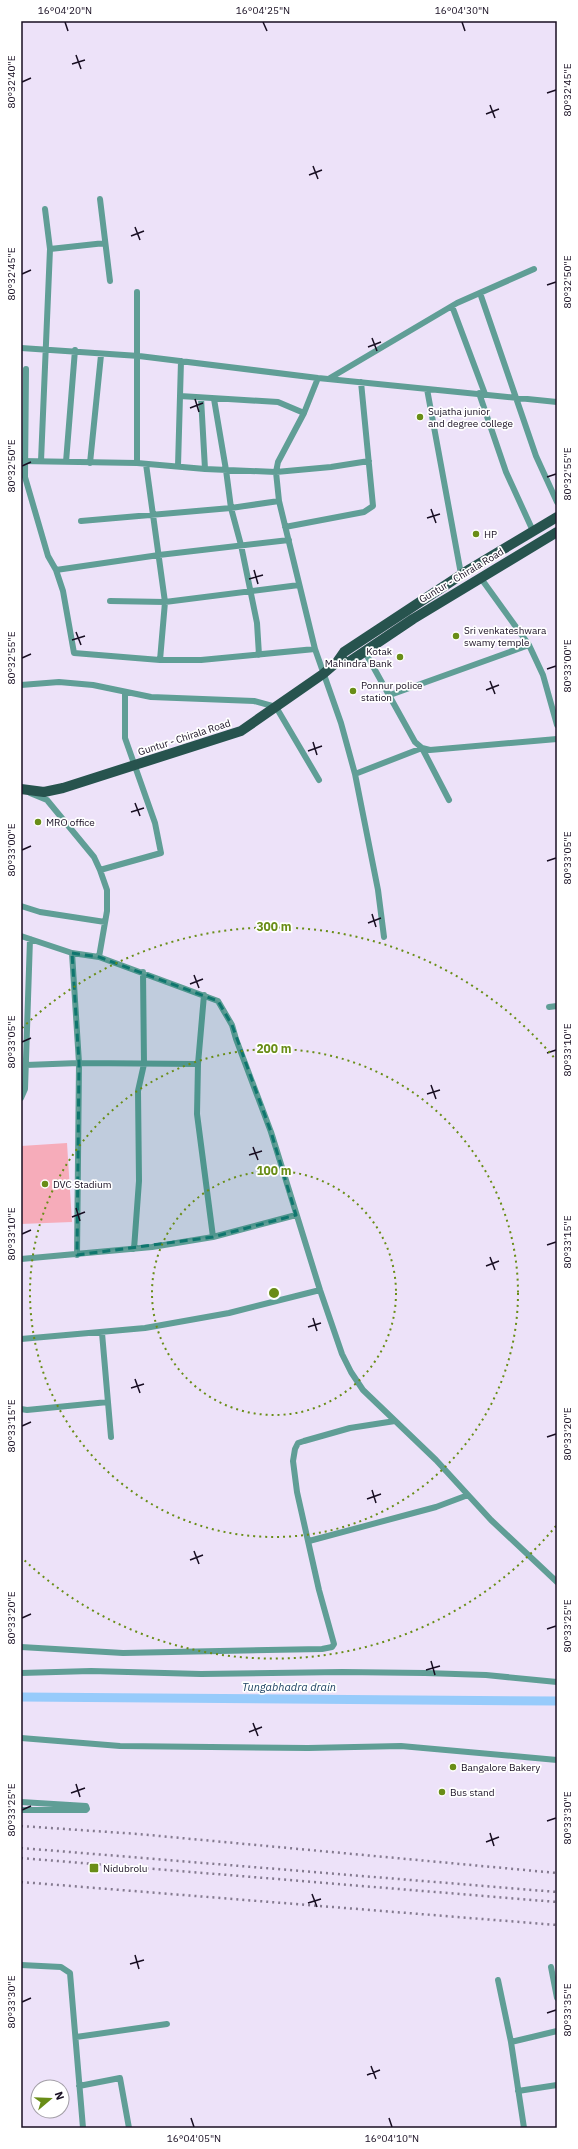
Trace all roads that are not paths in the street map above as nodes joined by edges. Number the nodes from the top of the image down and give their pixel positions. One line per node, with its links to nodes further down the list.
1 (100, 199): 3 (street)
2 (45, 209): 4 (street)
3 (105, 243): 4 (street); 6 (street)
4 (50, 249): 11 (street)
5 (534, 269): 8 (street)
6 (110, 281)
7 (137, 292): 14 (street)
8 (480, 293): 9 (street); 24 (street)
9 (452, 306): 18 (street); 21 (street)
10 (21, 348): 11 (street)
11 (46, 350): 12 (street); 29 (street)
12 (75, 350): 13 (street); 31 (street)
13 (101, 354): 14 (street); 32 (street)
14 (139, 356): 15 (street); 33 (street)
15 (181, 361): 17 (street); 22 (street)
16 (26, 370): 28 (street)
17 (318, 378): 18 (street); 27 (street)
18 (330, 378): 19 (street)
19 (361, 382): 20 (street); 30 (street)
20 (427, 389): 21 (street); 52 (street)
21 (482, 394): 24 (street); 46 (street)
22 (180, 396): 23 (street); 35 (street)
23 (201, 398): 25 (street); 36 (street)
24 (515, 398): 26 (street); 40 (street)
25 (214, 399): 27 (street); 37 (street)
26 (557, 402)
27 (304, 413): 38 (street)
28 (23, 461): 29 (street); 51 (street)
29 (41, 461): 31 (street)
30 (369, 461): 38 (street); 45 (street)
31 (66, 462): 32 (street)
32 (90, 463): 33 (street)
33 (137, 463): 34 (street)
34 (146, 464): 35 (street); 42 (street)
35 (178, 466): 36 (street)
36 (205, 469): 37 (street)
37 (226, 470): 38 (street); 41 (street)
38 (276, 472): 39 (street)
39 (279, 502): 41 (street); 45 (street)
40 (557, 502)
41 (231, 508): 42 (street); 49 (street)
42 (153, 514): 44 (street); 50 (street)
43 (557, 517): 46 (main road, Guntur - Chirala Road)
44 (81, 521)
45 (285, 527): 48 (street)
46 (533, 531): 52 (main road, Guntur - Chirala Road)
47 (557, 532): 53 (main road, Guntur - Chirala Road)
48 (289, 540): 49 (street); 54 (street)
49 (241, 545): 50 (street); 55 (street)
50 (159, 555): 51 (street); 57 (street)
51 (56, 570): 62 (street)
52 (461, 574): 63 (main road, Guntur - Chirala Road)
53 (480, 577): 58 (street); 60 (main road, Guntur - Chirala Road)
54 (299, 585): 55 (street); 59 (street)
55 (250, 593): 57 (street); 61 (street)
56 (110, 601): 57 (street)
57 (165, 602): 62 (street)
58 (528, 645): 67 (street); 69 (street)
59 (315, 649): 61 (street); 64 (street)
60 (365, 652): 63 (main road, Guntur - Chirala Road); 67 (street)
61 (259, 655): 62 (street)
62 (160, 660)
63 (337, 662): 64 (main road, Guntur - Chirala Road)
64 (323, 674): 68 (main road, Guntur - Chirala Road); 73 (street)
65 (21, 685): 66 (street)
66 (125, 693): 68 (street); 72 (street)
67 (390, 695): 71 (street)
68 (276, 707): 72 (main road, Guntur - Chirala Road); 74 (street)
69 (557, 725)
70 (557, 739): 71 (street)
71 (422, 748): 73 (street); 76 (street)
72 (135, 766): 75 (main road, Guntur - Chirala Road); 77 (street)
73 (356, 774): 81 (street)
74 (319, 780)
75 (23, 790): 77 (street)
76 (449, 800)
77 (100, 870): 79 (street)
78 (21, 906): 79 (street)
79 (105, 922): 84 (street)
80 (21, 936): 82 (street)
81 (384, 937)
82 (30, 939): 83 (street); 89 (street)
83 (72, 953): 84 (street); 90 (street)
84 (99, 957): 85 (street)
85 (142, 972): 86 (street); 91 (street)
86 (204, 995): 92 (street); 95 (street)
87 (557, 1006): 88 (street)
88 (549, 1007)
89 (24, 1015): 93 (street)
90 (79, 1063): 91 (street); 93 (street); 98 (street)
91 (144, 1064): 92 (street); 97 (street)
92 (198, 1064): 96 (street)
93 (26, 1065): 94 (street)
94 (21, 1098)
95 (296, 1215): 96 (street); 100 (street)
96 (213, 1237): 97 (street)
97 (134, 1249): 98 (street)
98 (77, 1255): 99 (street)
99 (21, 1259)
100 (320, 1290): 101 (street); 105 (street)
101 (102, 1333): 102 (street); 103 (street)
102 (21, 1339)
103 (108, 1402): 104 (street); 106 (street)
104 (21, 1409)
105 (395, 1421): 107 (street); 108 (street)
106 (111, 1437)
107 (468, 1495): 108 (street); 109 (street)
108 (310, 1541): 110 (street)
109 (557, 1582)
110 (21, 1647)
111 (21, 1673): 112 (street)
112 (557, 1682)
113 (21, 1738): 114 (street)
114 (557, 1760)
115 (21, 1802): 116 (street)
116 (21, 1810)
117 (21, 1964): 123 (street)
118 (551, 1967): 120 (street)
119 (498, 1980): 124 (street)
120 (557, 1998)
121 (166, 2024): 123 (street)
122 (557, 2031): 124 (street)
123 (76, 2037): 126 (street)
124 (511, 2042): 127 (street)
125 (556, 2085): 127 (street); 128 (street)
126 (79, 2086): 129 (street); 130 (street)
127 (518, 2091): 131 (street)
128 (557, 2093)
129 (83, 2128)
130 (129, 2128)
131 (524, 2128)

